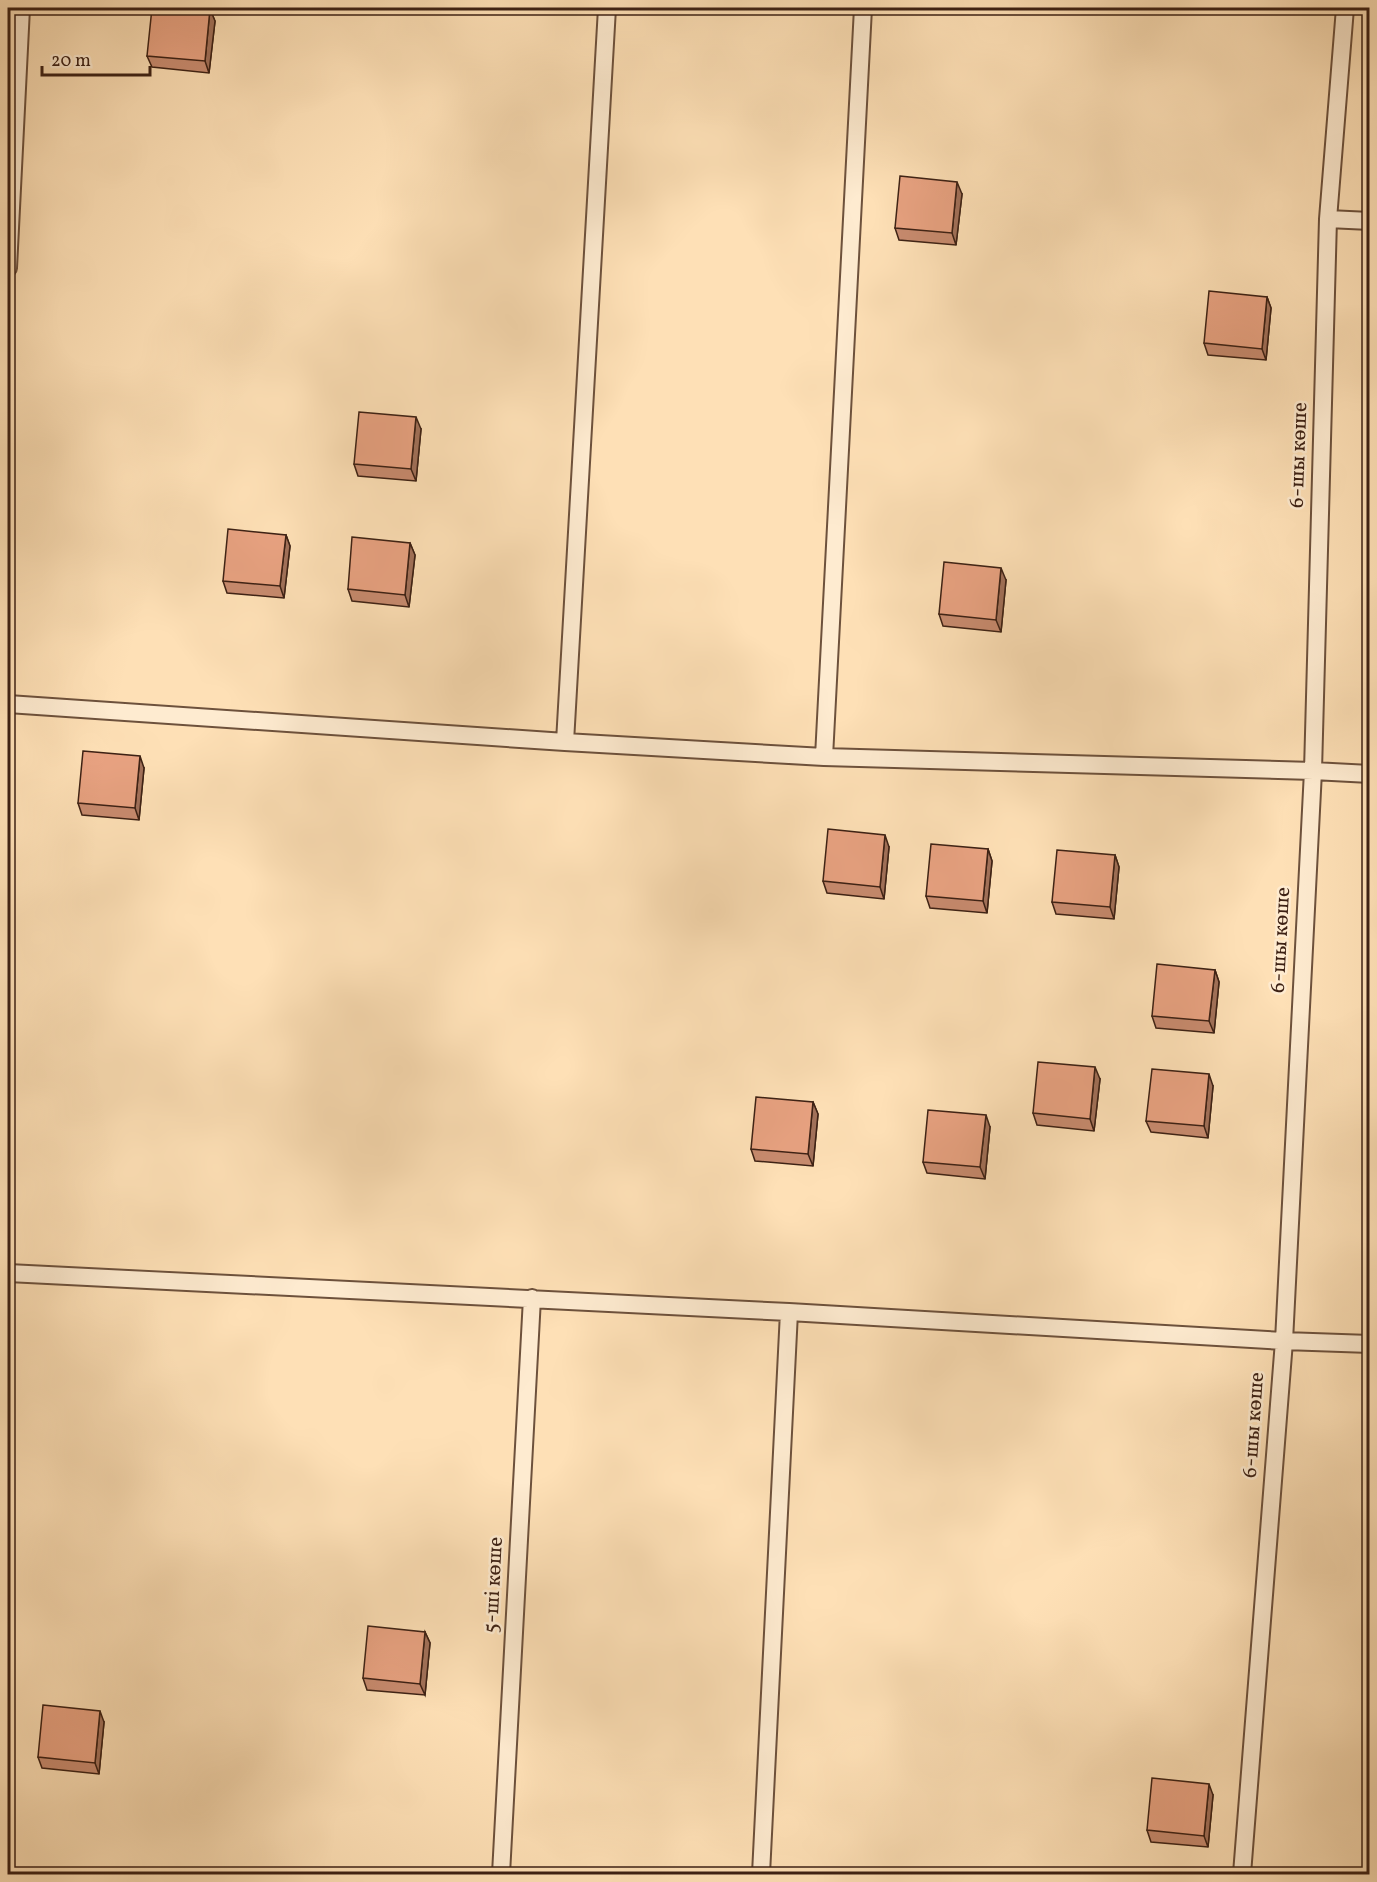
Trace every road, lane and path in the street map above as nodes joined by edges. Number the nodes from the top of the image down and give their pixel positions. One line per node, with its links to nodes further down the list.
1 (21, 8): 5 (lane)
2 (607, 8): 10 (lane)
3 (863, 8): 11 (lane)
4 (1345, 8): 6 (lane, 6-шы көше)
5 (11, 152): 8 (lane)
6 (1328, 219): 7 (lane); 12 (lane, 6-шы көше)
7 (1370, 221)
8 (8, 268)
9 (8, 704): 10 (lane)
10 (565, 742): 11 (lane)
11 (824, 757): 12 (lane)
12 (1313, 771): 13 (lane); 17 (lane, 6-шы көше)
13 (1370, 774)
14 (8, 1273): 15 (lane)
15 (532, 1298): 16 (lane); 19 (lane, 5-ші көше)
16 (789, 1312): 17 (lane); 20 (lane)
17 (1284, 1341): 18 (lane); 21 (lane, 6-шы көше)
18 (1370, 1344)
19 (501, 1875)
20 (761, 1875)
21 (1242, 1875)

